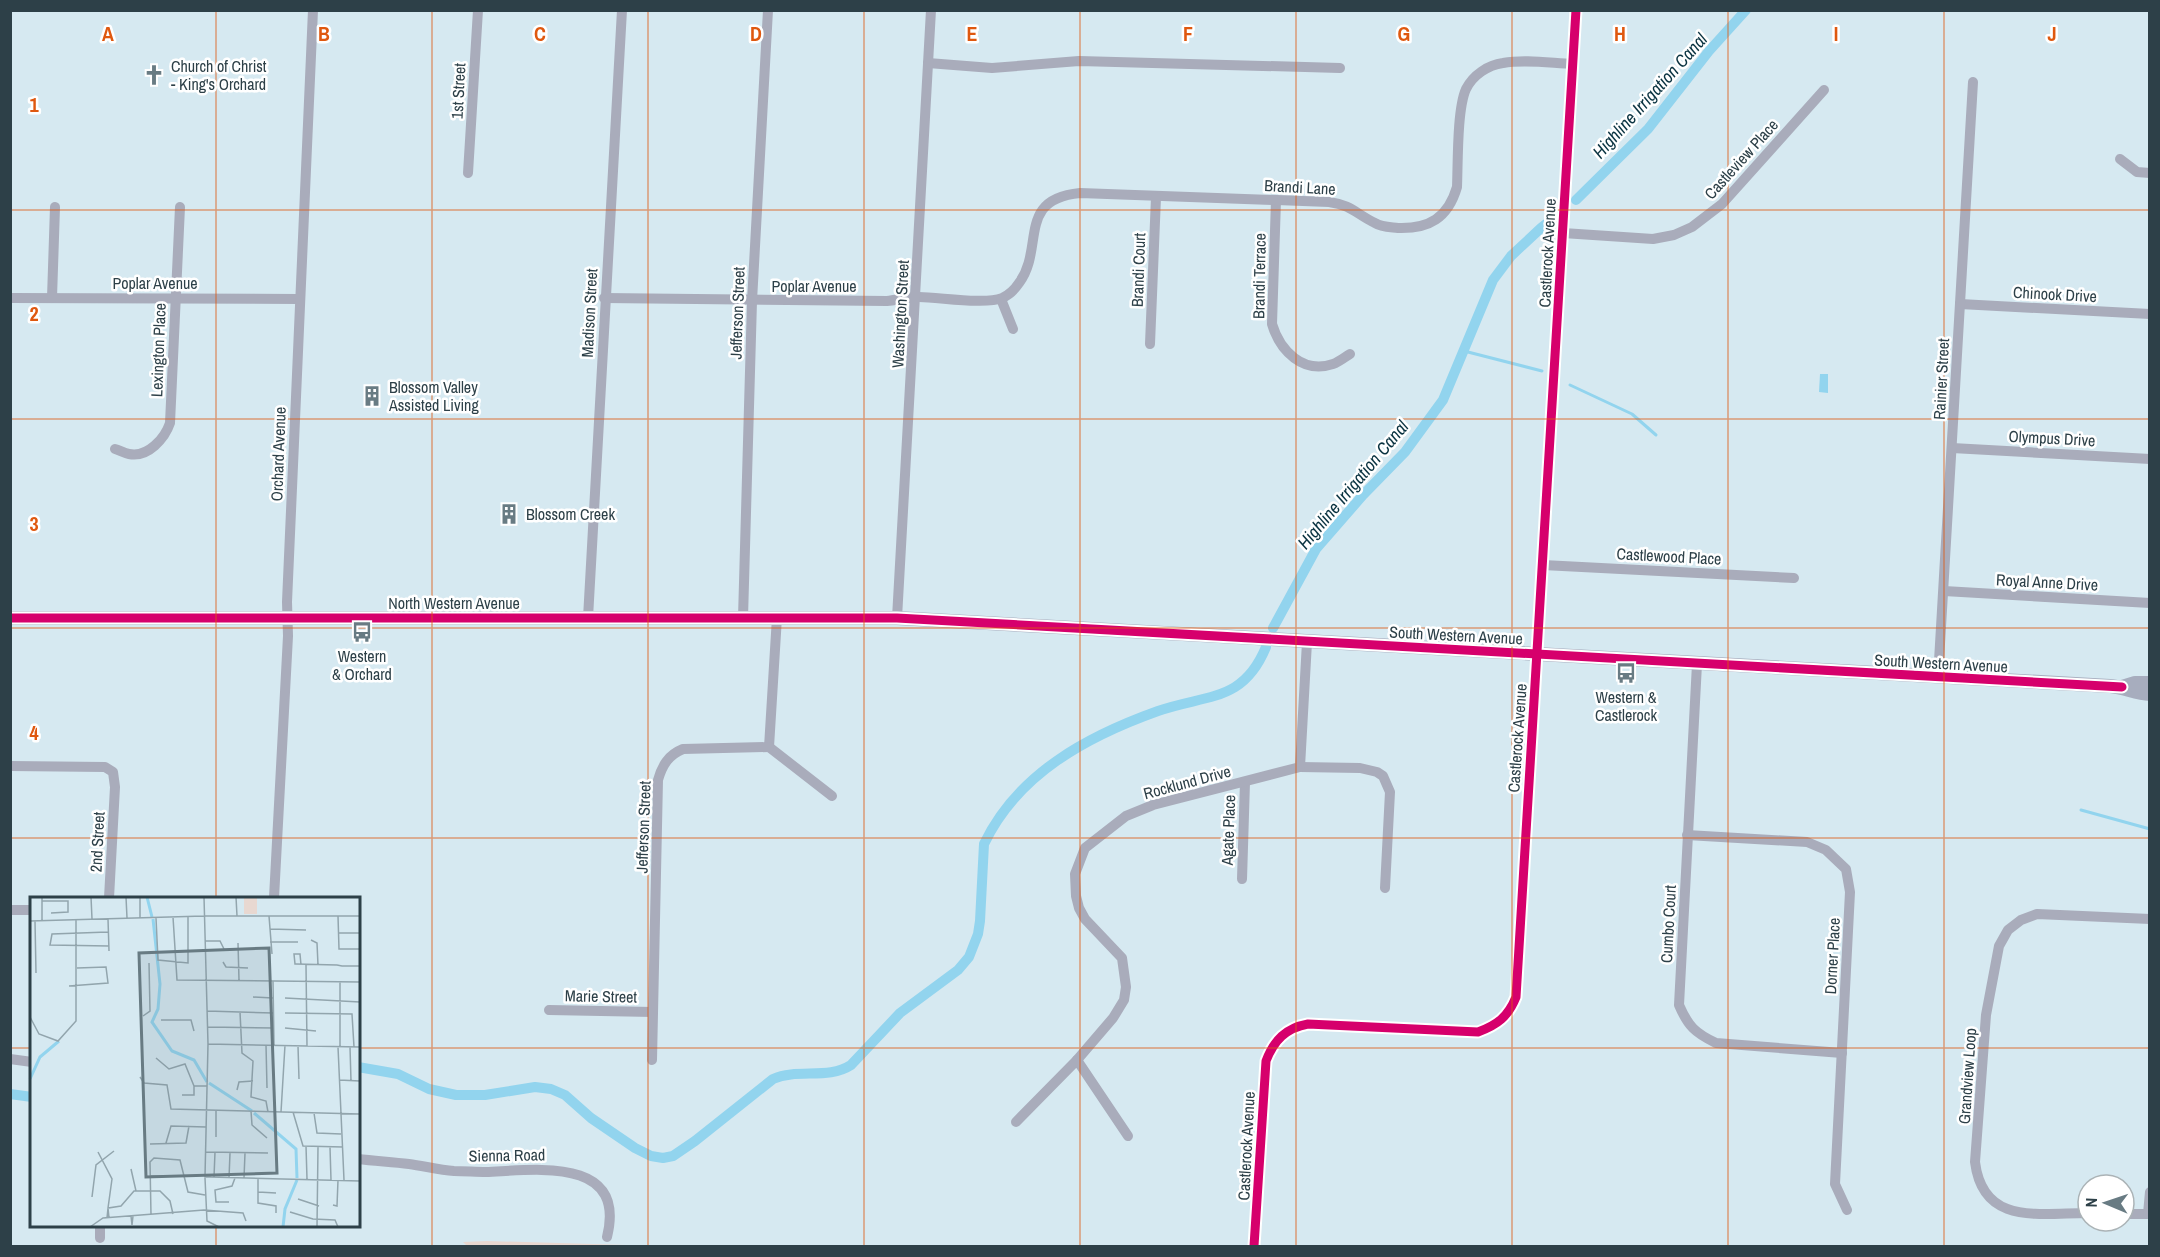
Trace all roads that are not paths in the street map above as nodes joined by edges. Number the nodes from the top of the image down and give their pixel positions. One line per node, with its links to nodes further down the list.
1 (313, 10): 26 (street, Orchard Avenue)
2 (478, 10): 13 (street, 1st Street)
3 (622, 10): 24 (street, Madison Street)
4 (768, 10): 27 (street, Jefferson Street)
5 (931, 10): 7 (street, Washington Street)
6 (1576, 10): 8 (street, Castlerock Avenue)
7 (928, 63): 9 (street); 20 (street, Washington Street)
8 (1573, 64): 16 (street, Brandi Lane); 19 (street, Castlerock Avenue)
9 (1340, 68)
10 (1973, 82): 28 (street, Rainier Street)
11 (1824, 90): 19 (street, Castleview Place)
12 (2120, 159): 14 (street)
13 (468, 173)
14 (2150, 173)
15 (1156, 197): 16 (street, Brandi Lane); 25 (street, Brandi Lane); 31 (street, Brandi Court)
16 (1276, 200): 32 (street, Brandi Terrace)
17 (55, 207): 22 (street)
18 (180, 207): 23 (street, Lexington Place)
19 (1563, 233): 36 (street, Castlerock Avenue)
20 (916, 297): 25 (street); 27 (street, Poplar Avenue); 45 (street, Washington Street)
21 (10, 298): 22 (street, Poplar Avenue)
22 (52, 298): 23 (street, Poplar Avenue)
23 (175, 298): 26 (street, Poplar Avenue); 34 (street, Lexington Place)
24 (604, 298): 27 (street, Poplar Avenue); 43 (street, Madison Street)
25 (1001, 298): 30 (street)
26 (299, 299): 42 (street, Orchard Avenue)
27 (752, 301): 44 (street, Jefferson Street)
28 (1960, 304): 29 (street, Chinook Drive); 33 (street, Rainier Street)
29 (2150, 314)
30 (1012, 328)
31 (1150, 344)
32 (1350, 354)
33 (1952, 448): 35 (street, Olympus Drive); 38 (street, Rainier Street)
34 (115, 449)
35 (2150, 459)
36 (1543, 565): 37 (street, Castlewood Place); 47 (street, Castlerock Avenue)
37 (1794, 578)
38 (1944, 591): 39 (street, Royal Anne Drive); 49 (street, Rainier Street)
39 (2150, 603)
40 (777, 617): 44 (main road, North Western Avenue); 45 (main road, North Western Avenue); 53 (street)
41 (10, 618): 42 (main road, North Western Avenue)
42 (287, 618): 43 (main road, North Western Avenue); 62 (street, Orchard Avenue)
43 (588, 618): 44 (main road, North Western Avenue)
44 (743, 618)
45 (897, 618): 46 (main road, South Western Avenue)
46 (1307, 642): 47 (main road, South Western Avenue); 55 (street)
47 (1538, 654): 48 (main road, South Western Avenue); 83 (street, Castlerock Avenue)
48 (1697, 664): 49 (main road, South Western Avenue); 58 (street, Cumbo Court)
49 (1938, 678): 51 (main road, South Western Avenue)
50 (2150, 683): 51 (main road, South Western Avenue)
51 (2122, 687): 52 (main road, South Western Avenue)
52 (2150, 693)
53 (769, 747): 57 (street); 67 (street, Jefferson Street)
54 (10, 766): 61 (street, 2nd Street)
55 (1300, 767): 56 (street, Rocklund Drive); 60 (street, Rocklund Drive)
56 (1245, 782): 59 (street, Agate Place); 71 (street, Rocklund Drive)
57 (832, 796)
58 (1687, 835): 68 (street, Cumbo Court); 68 (street, Dorner Place)
59 (1242, 879)
60 (1384, 888)
61 (109, 897)
62 (274, 897)
63 (10, 910): 64 (street)
64 (30, 910)
65 (2150, 919): 78 (street, Grandview Loop)
66 (549, 1010): 67 (street, Marie Street)
67 (653, 1011): 70 (street, Jefferson Street)
68 (1842, 1053): 77 (street, Dorner Place)
69 (10, 1059): 72 (street)
70 (652, 1060)
71 (1077, 1060): 73 (street, Rocklund Drive); 74 (street)
72 (30, 1062)
73 (1016, 1122)
74 (1128, 1136)
75 (360, 1159): 81 (street, Sienna Road)
76 (2150, 1192): 79 (street)
77 (1847, 1210)
78 (2076, 1213)
79 (2149, 1214)
80 (100, 1227): 82 (street)
81 (607, 1237)
82 (100, 1238)
83 (1254, 1246)

